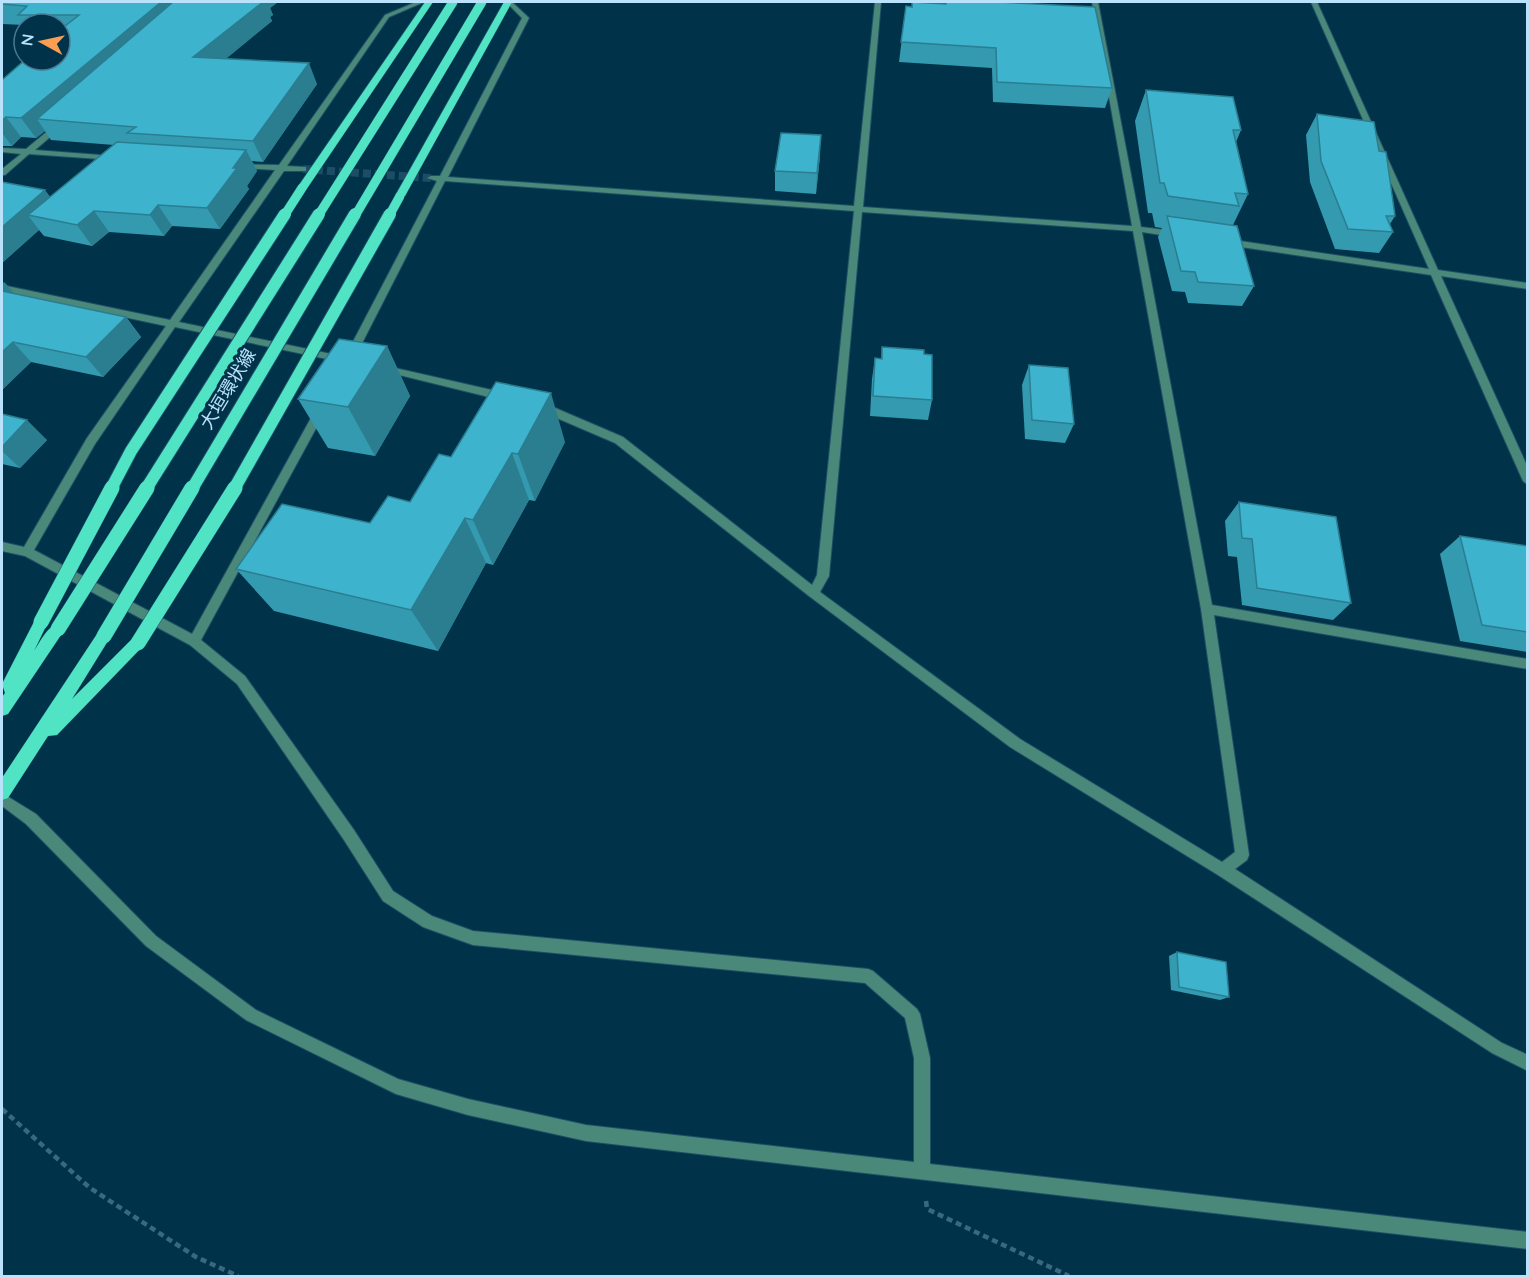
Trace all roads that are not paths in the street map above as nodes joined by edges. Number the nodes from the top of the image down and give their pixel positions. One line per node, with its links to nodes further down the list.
1 (421, 2): 14 (street)
2 (429, 2): 36 (main road, bridge)
3 (453, 2): 37 (main road, 大垣環状線, bridge)
4 (482, 2): 38 (main road, 大垣環状線, bridge)
5 (508, 2): 18 (street); 38 (main road, bridge)
6 (878, 2): 19 (street)
7 (1095, 2): 20 (street)
8 (1314, 2): 23 (street)
9 (65, 121): 11 (street)
10 (2, 150): 11 (street)
11 (29, 152): 12 (street); 16 (street)
12 (121, 158)
13 (224, 165): 14 (street)
14 (281, 168): 15 (street); 26 (street)
15 (303, 169)
16 (2, 173)
17 (430, 178): 18 (street)
18 (443, 179): 19 (street); 27 (street)
19 (859, 208): 20 (street); 32 (street)
20 (1137, 229): 21 (street); 33 (street)
21 (1183, 235)
22 (1217, 240): 23 (street)
23 (1434, 272): 24 (street); 29 (street)
24 (1527, 286)
25 (2, 288): 26 (street)
26 (173, 324): 27 (street); 31 (street)
27 (356, 365): 32 (street)
28 (326, 402): 34 (street)
29 (1527, 481)
30 (2, 547): 31 (street)
31 (27, 552): 34 (street)
32 (813, 593): 41 (street)
33 (1207, 609): 35 (street); 41 (street)
34 (194, 641): 43 (street)
35 (1527, 664)
36 (2, 700)
37 (2, 709)
38 (30, 751): 39 (main road, 大垣環状線)
39 (2, 792)
40 (2, 799): 43 (street)
41 (1223, 870): 42 (street)
42 (1527, 1063)
43 (922, 1171): 44 (street)
44 (1527, 1241)

